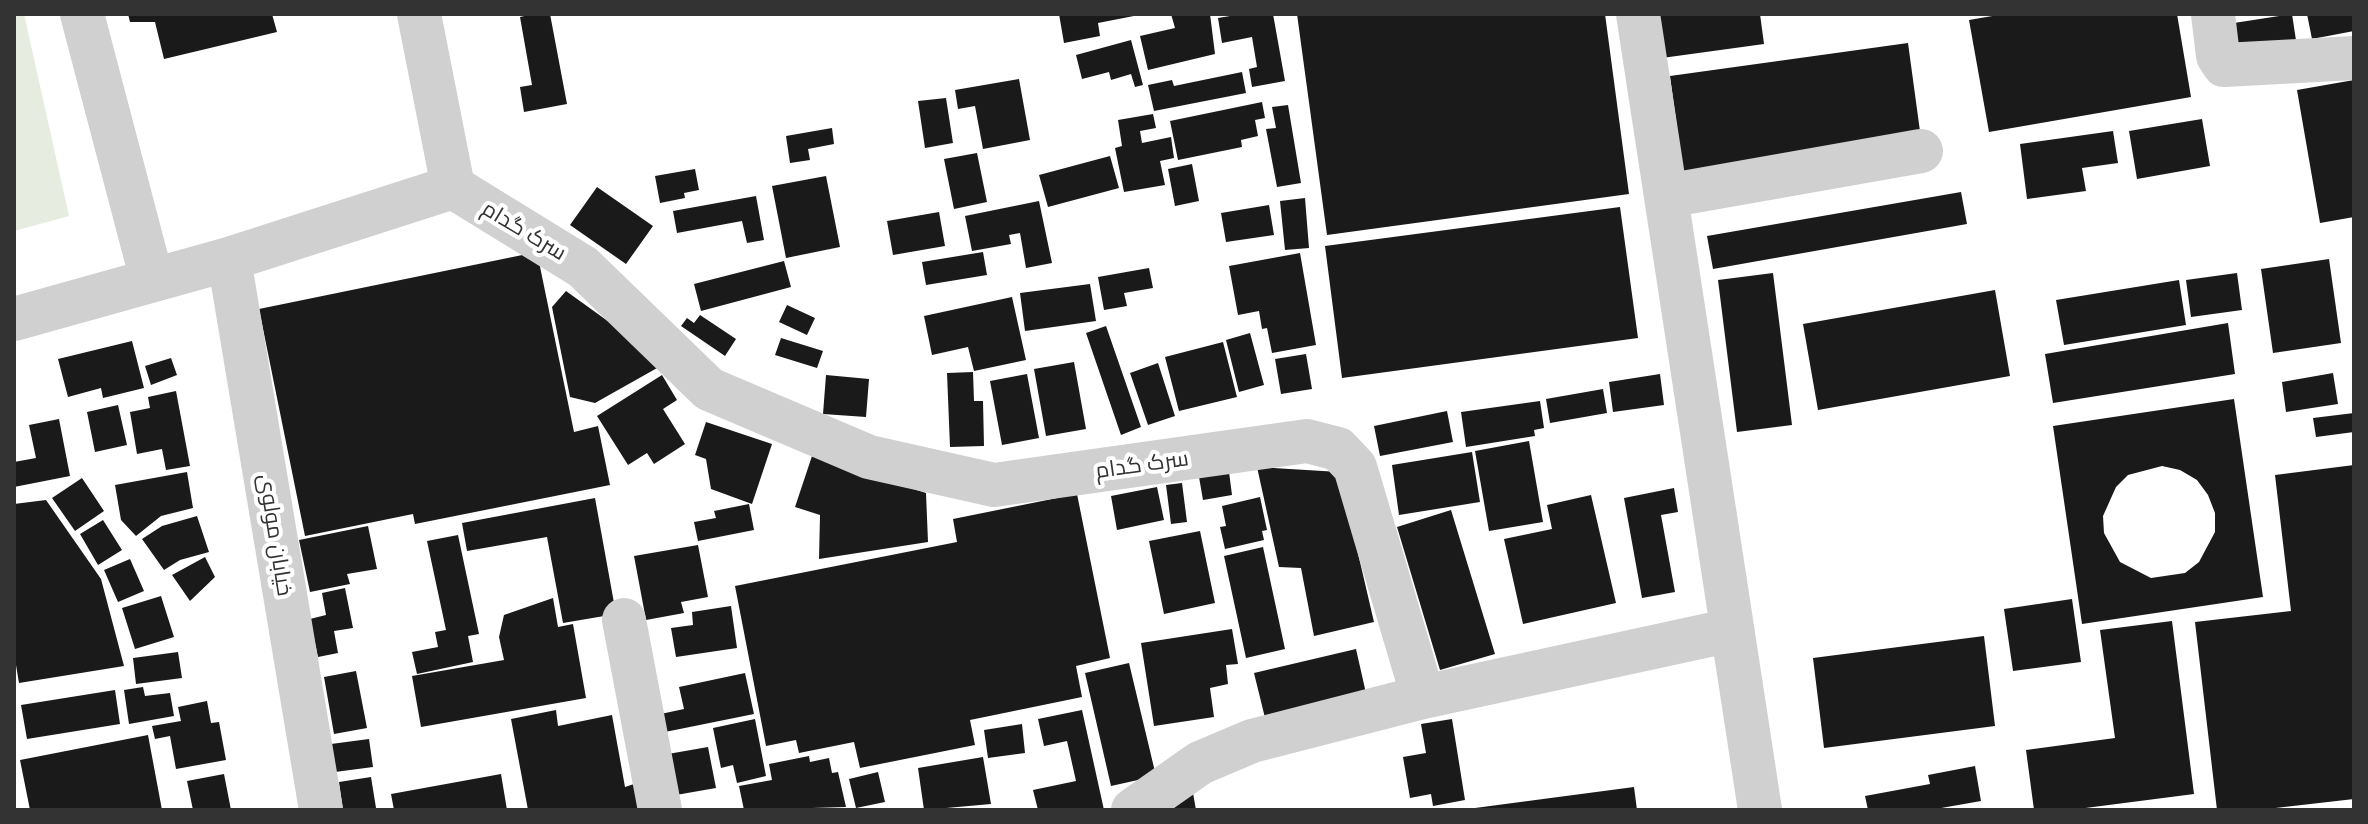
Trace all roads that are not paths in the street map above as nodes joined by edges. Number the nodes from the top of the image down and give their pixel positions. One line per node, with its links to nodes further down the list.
1 (82, 14): 10 (street)
2 (419, 14): 7 (street)
3 (1638, 14): 8 (street)
4 (2213, 14): 5 (street)
5 (2354, 58)
6 (1921, 151): 8 (street)
7 (453, 187): 9 (street); 14 (street, سرک گدام)
8 (1666, 196): 13 (street)
9 (229, 259): 10 (street); 15 (street, خیابان مولوی)
10 (152, 280): 11 (street)
11 (14, 319)
12 (624, 620): 16 (street)
13 (1732, 630): 14 (street); 18 (street)
14 (1423, 697): 17 (street)
15 (321, 810)
16 (660, 810)
17 (1133, 810)
18 (1760, 810)

